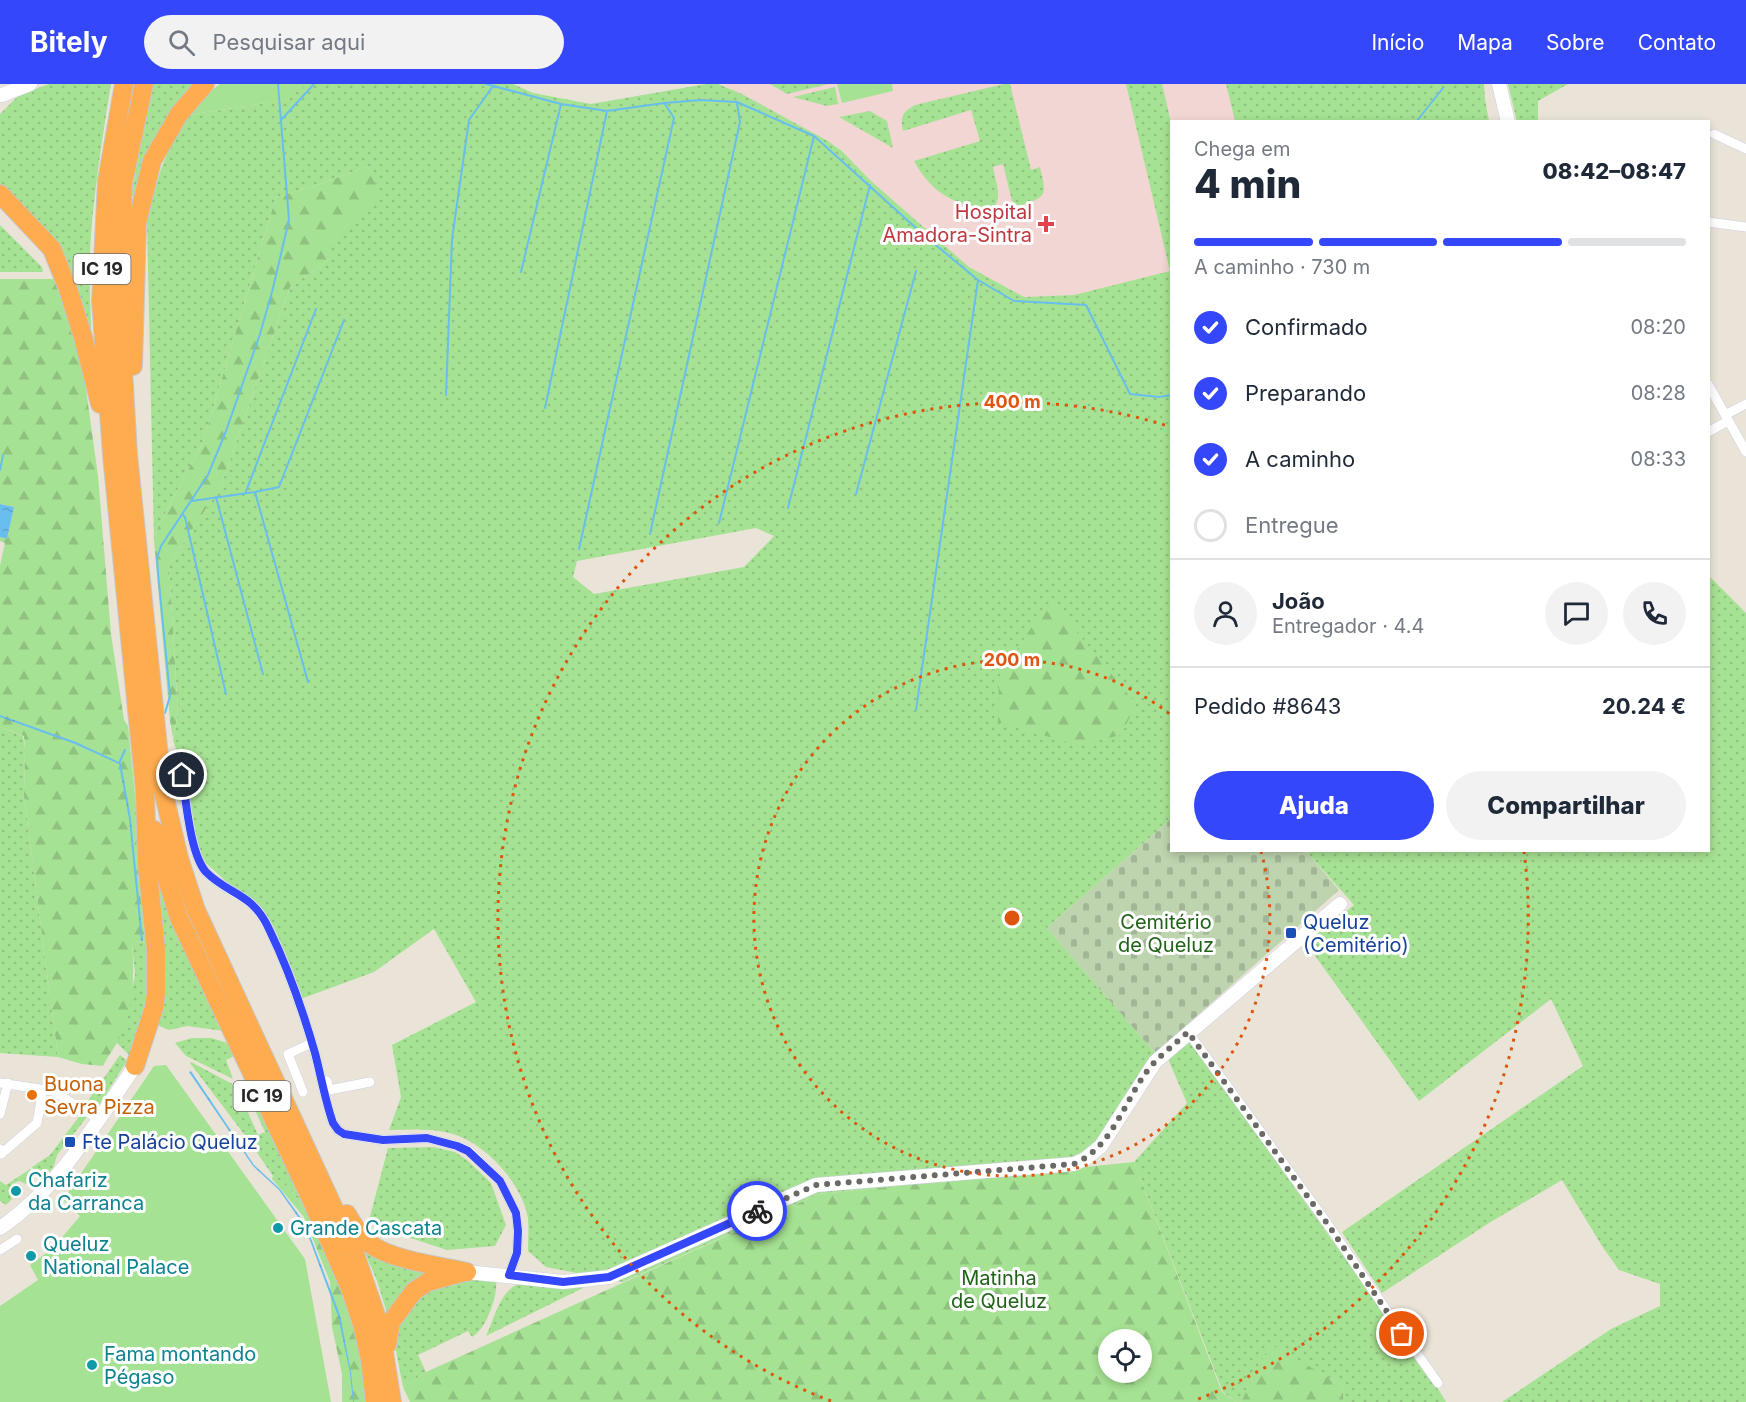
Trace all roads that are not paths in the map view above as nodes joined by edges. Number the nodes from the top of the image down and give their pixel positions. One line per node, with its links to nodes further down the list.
1 (30, 84): 6 (street)
2 (124, 84): 18 (highway, IC 19)
3 (144, 84): 18 (highway, IC 19)
4 (205, 84): 18 (highway)
5 (1499, 84): 7 (street)
6 (1, 94)
7 (1508, 120)
8 (1714, 134): 9 (street)
9 (1746, 149)
10 (0, 194): 18 (highway)
11 (1710, 222): 12 (street)
12 (1746, 227)
13 (1710, 388): 15 (street)
14 (1746, 404): 15 (street)
15 (1726, 418): 16 (street); 17 (street)
16 (1710, 430)
17 (1746, 452)
18 (120, 455): 20 (highway, IC 19); 32 (highway, IC 19)
19 (182, 775): 23 (street)
20 (146, 791): 25 (highway); 41 (highway, IC 19)
21 (1340, 904): 22 (street)
22 (1188, 1032): 38 (street); 40 (street)
23 (312, 1043): 29 (street); 38 (street)
24 (324, 1064): 26 (street)
25 (135, 1066): 31 (street)
26 (370, 1082)
27 (4, 1083): 28 (street); 30 (street)
28 (43, 1089): 31 (street); 33 (street)
29 (303, 1092)
30 (0, 1114)
31 (98, 1119): 34 (street)
32 (302, 1143): 37 (highway); 39 (highway, IC 19)
33 (0, 1154)
34 (2, 1222)
35 (17, 1239): 36 (street)
36 (0, 1250)
37 (467, 1272): 38 (street); 39 (highway)
38 (509, 1275)
39 (386, 1356): 42 (highway, IC 19)
40 (1438, 1383)
41 (375, 1402)
42 (392, 1402)

